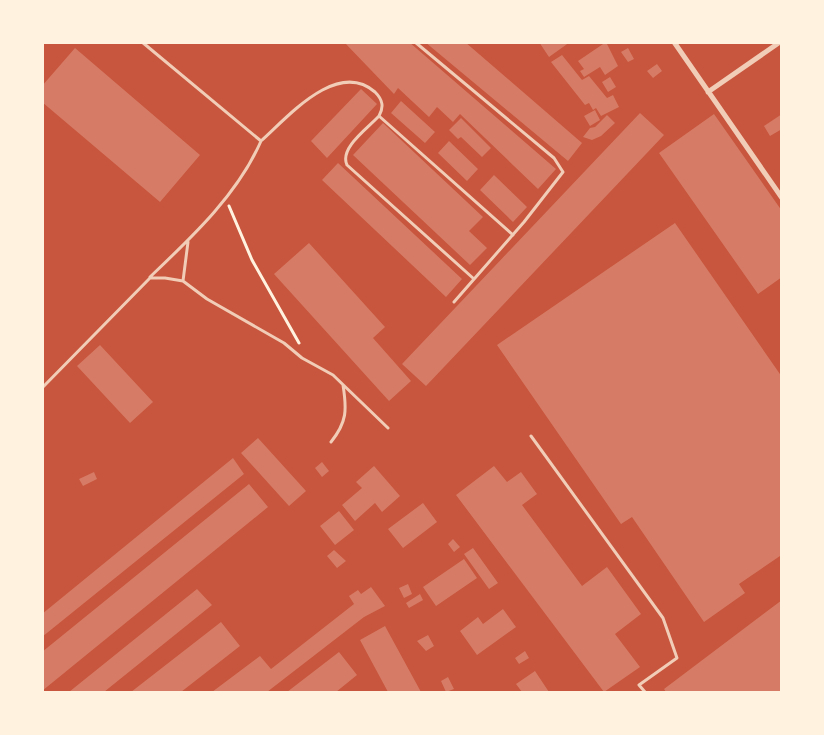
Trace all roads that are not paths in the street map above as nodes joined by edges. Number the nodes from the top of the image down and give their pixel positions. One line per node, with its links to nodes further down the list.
1 (142, 42): 7 (lane)
2 (415, 42): 9 (lane)
3 (674, 42): 5 (street)
4 (780, 42): 5 (street)
5 (708, 92): 8 (street)
6 (380, 116): 7 (lane); 9 (lane); 12 (lane)
7 (262, 141): 10 (lane)
8 (782, 198)
9 (513, 235): 12 (lane)
10 (188, 241): 11 (lane); 13 (lane)
11 (150, 278): 13 (lane); 16 (lane)
12 (474, 279): 14 (lane)
13 (183, 281): 15 (lane)
14 (454, 302)
15 (343, 384): 17 (lane); 19 (lane)
16 (42, 388)
17 (388, 428)
18 (531, 436): 20 (lane)
19 (331, 442)
20 (645, 692)

